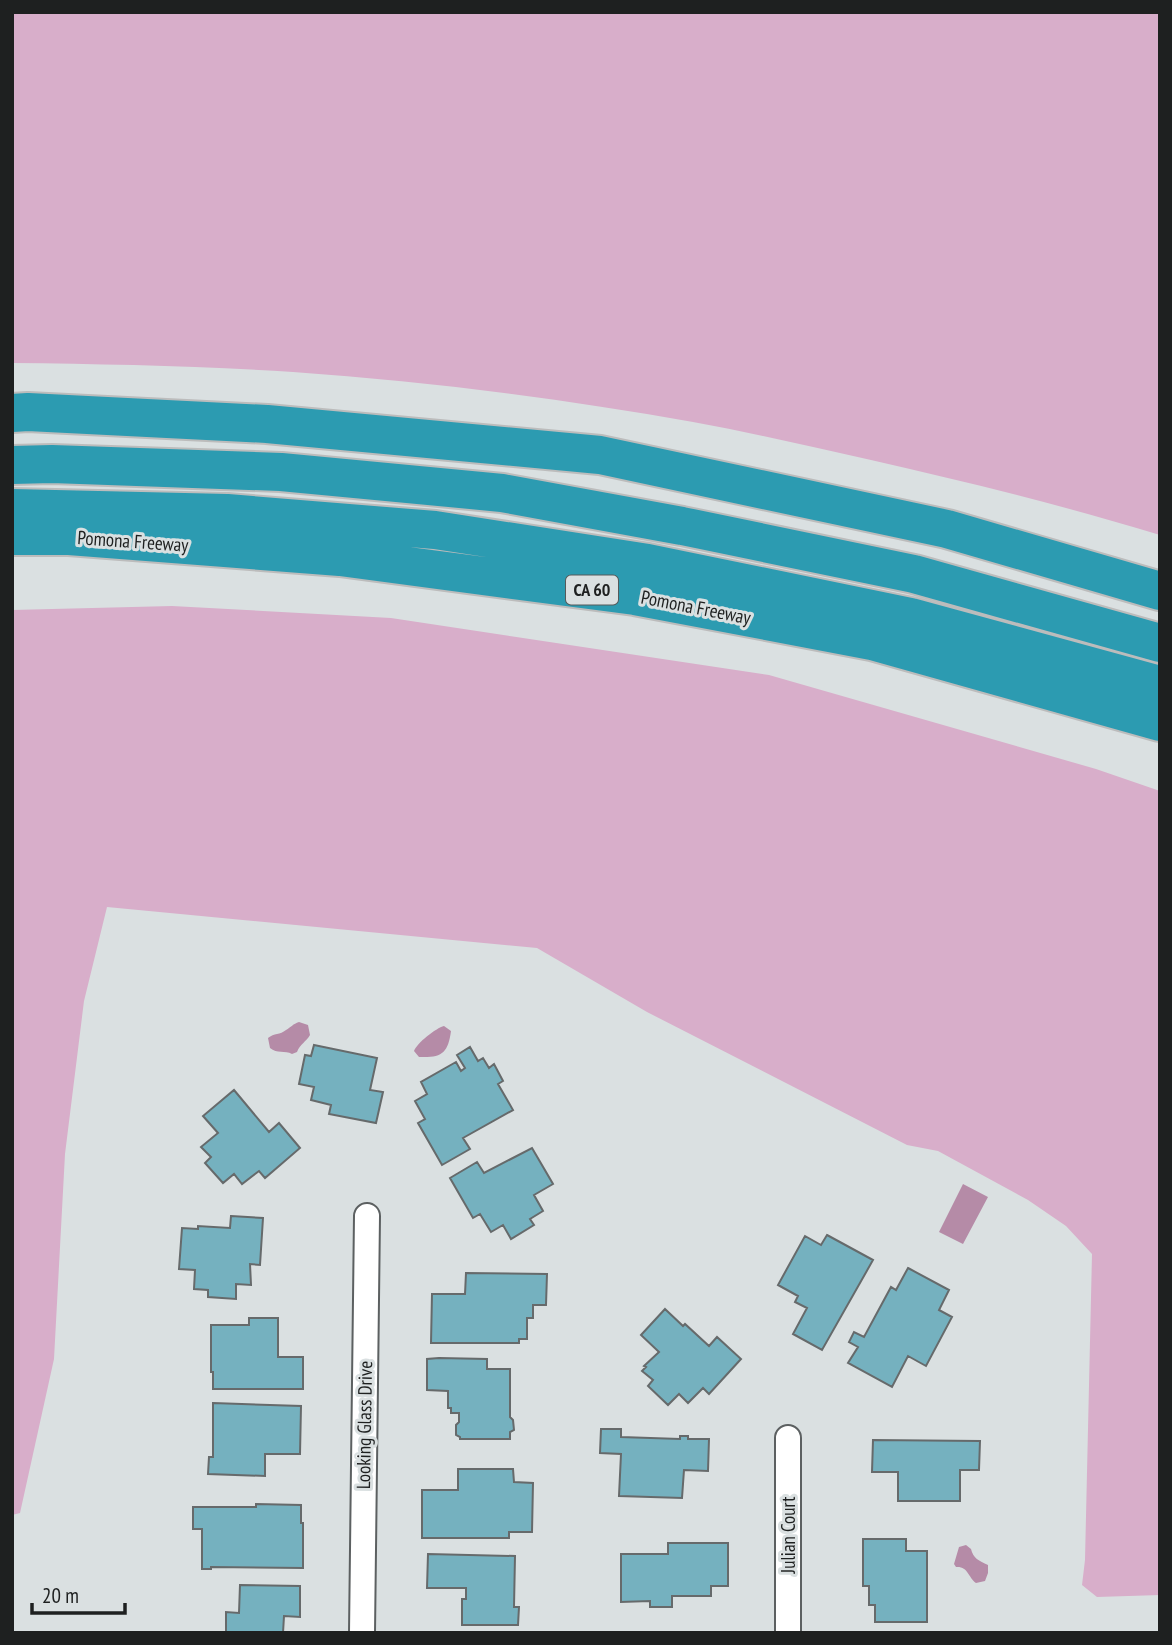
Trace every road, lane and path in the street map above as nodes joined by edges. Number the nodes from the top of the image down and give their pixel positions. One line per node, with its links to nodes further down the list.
1 (12, 413): 5 (highway)
2 (12, 465): 6 (highway)
3 (12, 508): 7 (highway)
4 (12, 537): 8 (highway, Pomona Freeway / CA 60)
5 (1160, 591)
6 (1160, 643)
7 (1160, 685)
8 (1160, 722)
9 (367, 1216): 11 (street, Looking Glass Drive)
10 (788, 1438): 12 (street, Julian Court)
11 (362, 1633)
12 (788, 1633)

